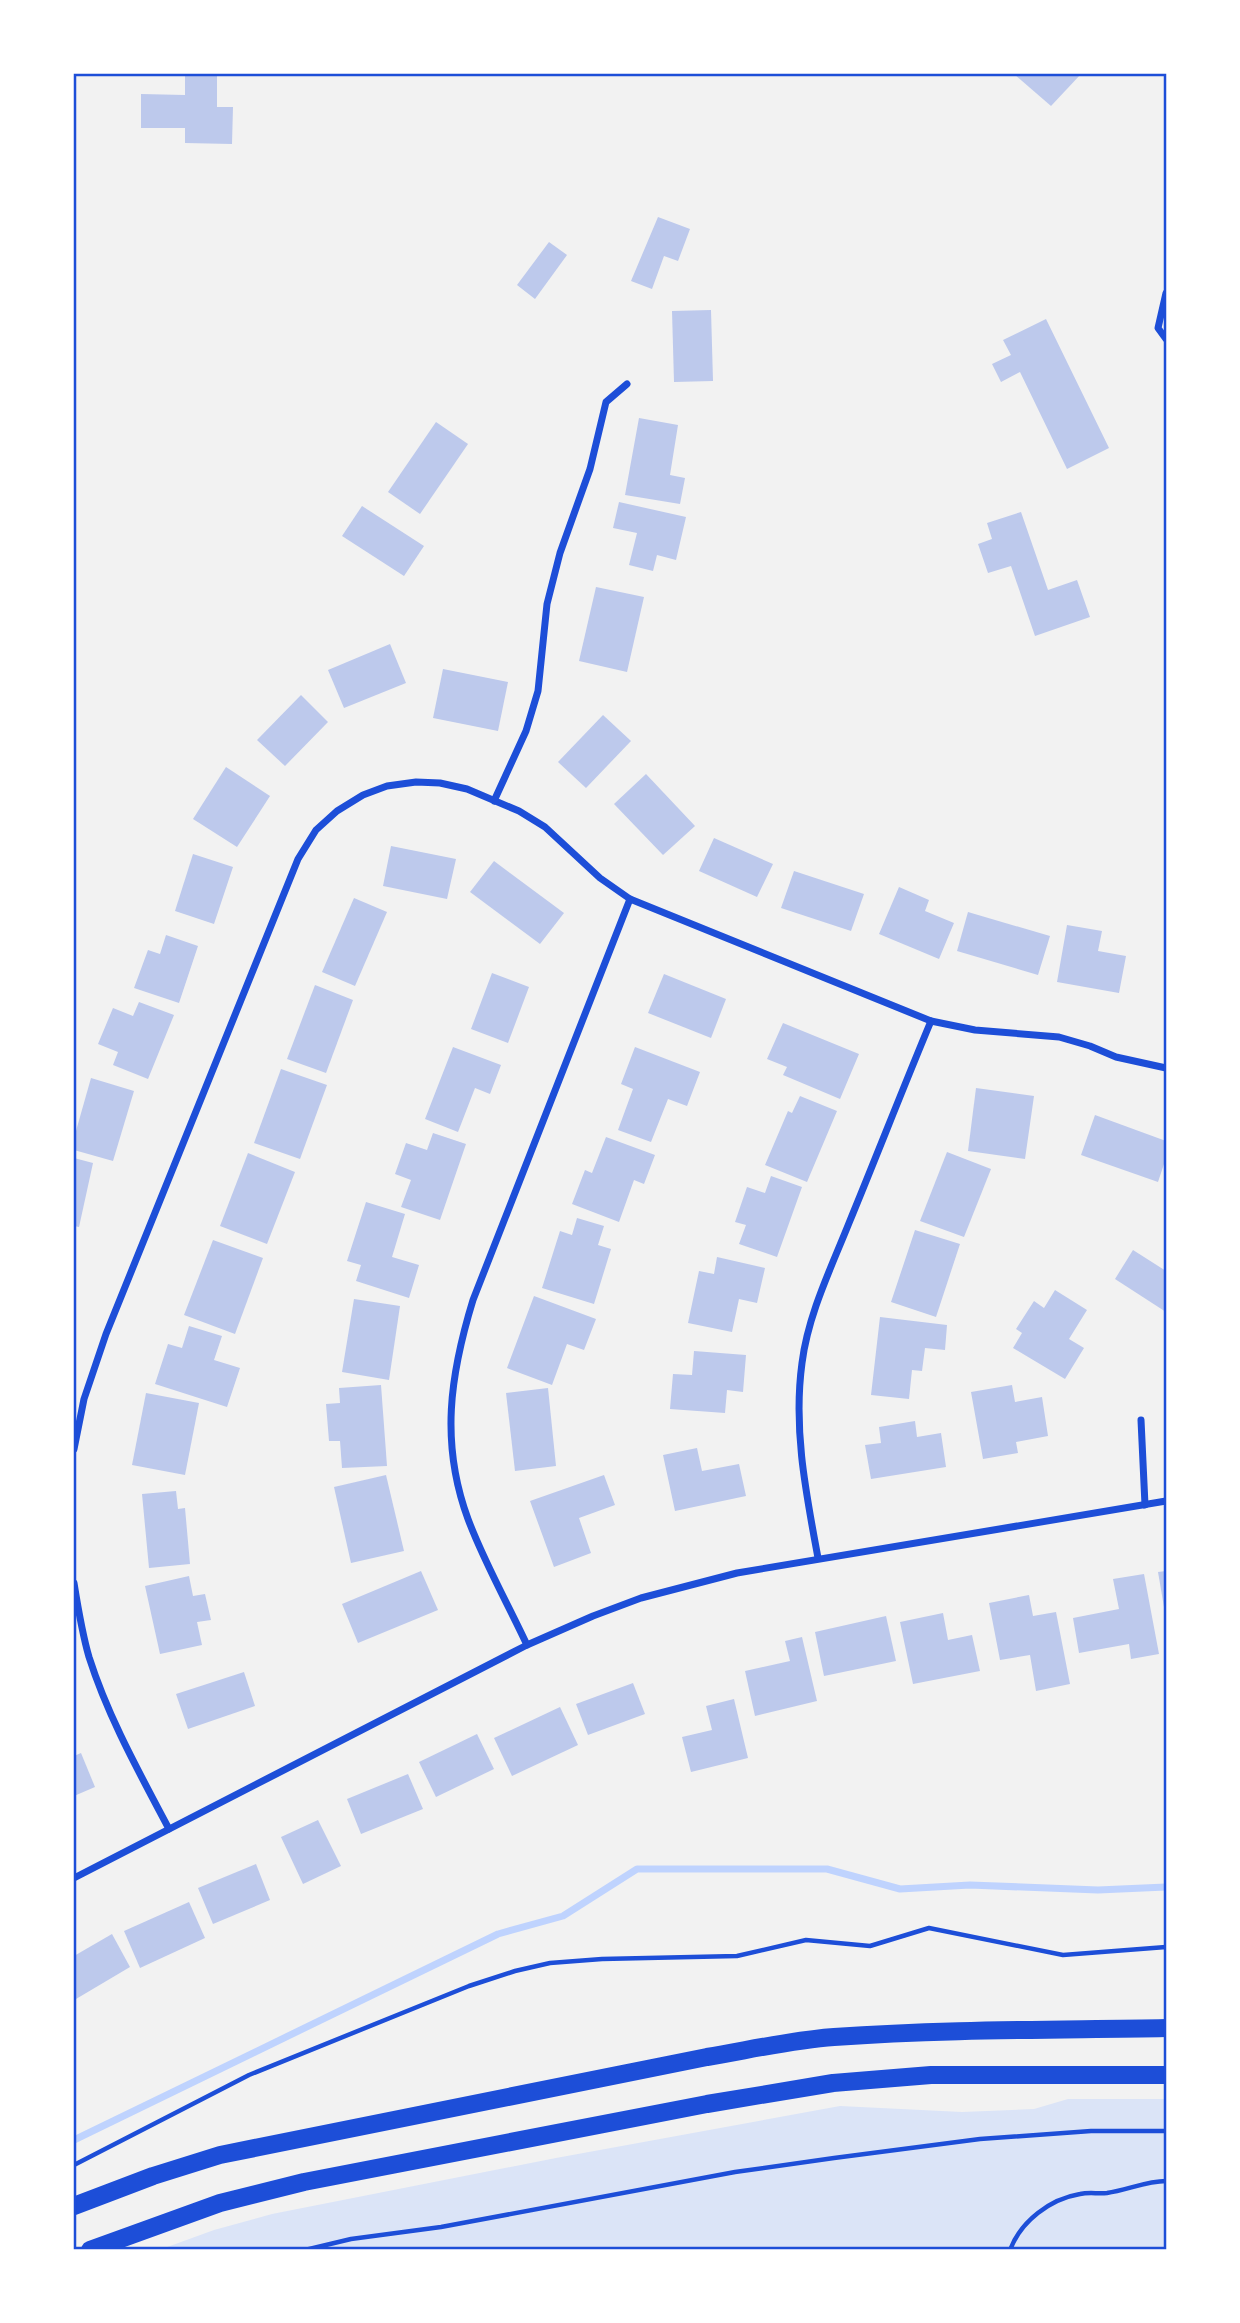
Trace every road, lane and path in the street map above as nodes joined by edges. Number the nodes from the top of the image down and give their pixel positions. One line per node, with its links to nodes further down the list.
1 (1167, 293): 2 (street)
2 (1167, 339)
3 (628, 384): 4 (street)
4 (494, 801): 5 (street); 9 (street)
5 (630, 899): 6 (street); 14 (street)
6 (931, 1021): 7 (street); 12 (street)
7 (1167, 1068)
8 (1142, 1420): 11 (street)
9 (74, 1449)
10 (1167, 1501): 11 (street)
11 (1145, 1504): 12 (street)
12 (818, 1558): 14 (street)
13 (74, 1583): 15 (street)
14 (527, 1645): 15 (street)
15 (169, 1829): 16 (street)
16 (74, 1878)
17 (1167, 1947): 21 (path)
18 (1167, 2028): 23 (main road)
19 (1167, 2075): 24 (main road)
20 (1167, 2131): 25 (path)
21 (74, 2165)
22 (1167, 2180): 26 (path)
23 (74, 2206)
24 (90, 2249)
25 (305, 2249)
26 (1010, 2249)

